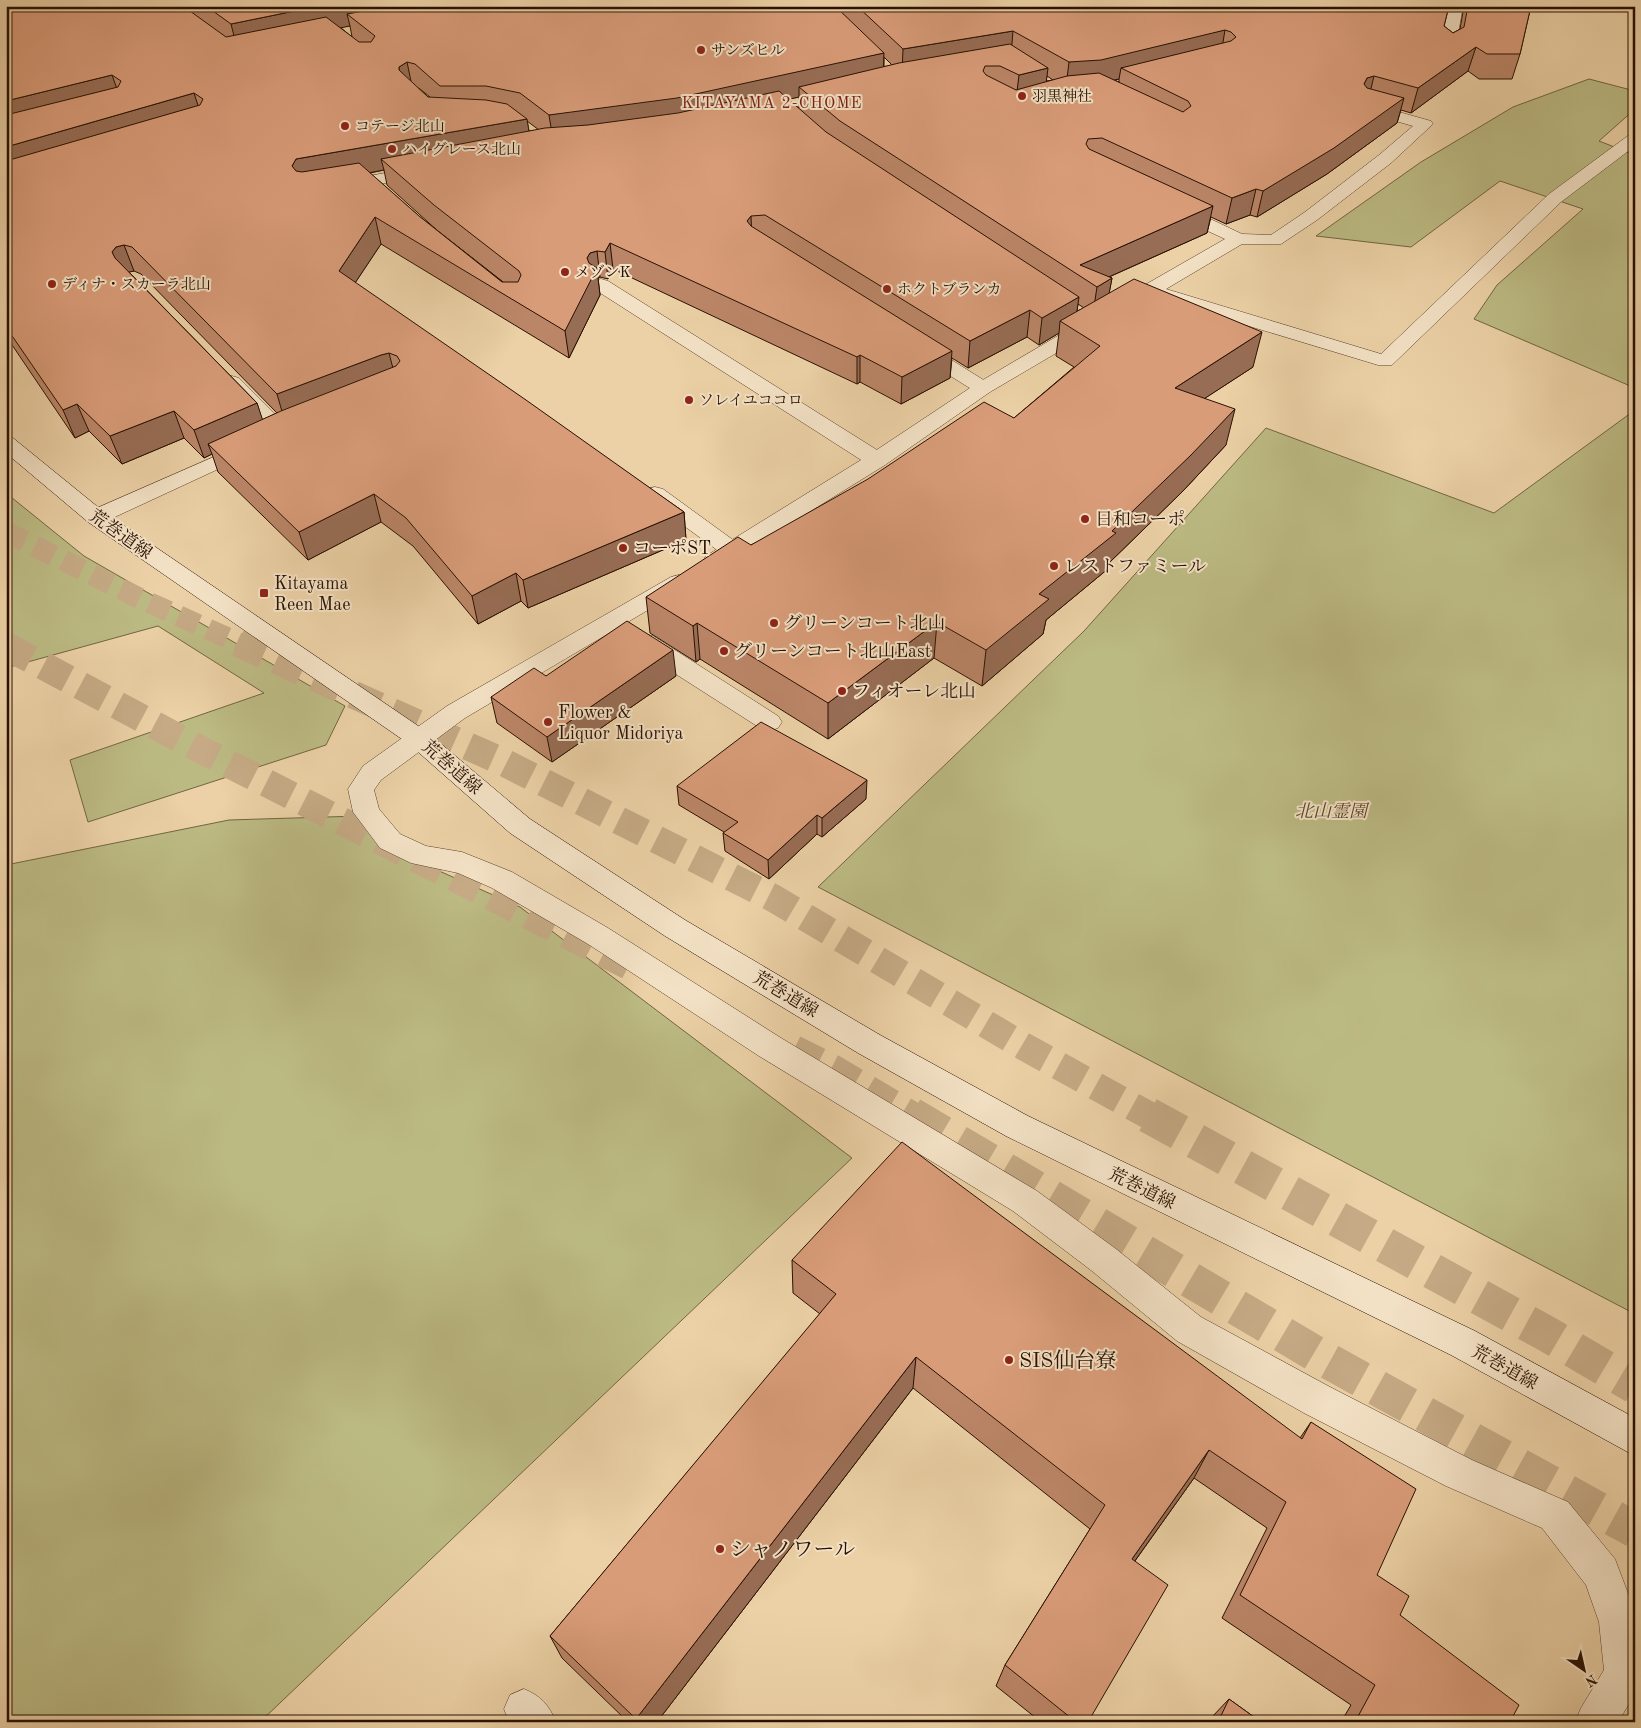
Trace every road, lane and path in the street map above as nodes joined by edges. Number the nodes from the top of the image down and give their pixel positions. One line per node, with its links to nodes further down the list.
1 (1456, 6): 2 (street)
2 (1447, 51)
3 (1367, 108): 10 (street)
4 (1635, 138): 10 (street)
5 (442, 168): 6 (street)
6 (369, 181): 7 (street); 8 (street)
7 (326, 188)
8 (383, 194)
9 (1161, 202): 10 (street)
10 (1239, 239)
11 (601, 285): 19 (street)
12 (1092, 317): 15 (street)
13 (900, 336): 15 (street)
14 (221, 370): 17 (street)
15 (983, 388): 19 (street)
16 (317, 419): 17 (street)
17 (282, 433): 21 (street)
18 (6, 442): 21 (street, 荒巻道線)
19 (877, 460): 22 (street)
20 (635, 480): 22 (street)
21 (96, 518): 25 (street, 荒巻道線)
22 (732, 550): 23 (street)
23 (612, 622): 24 (street); 25 (street)
24 (769, 722)
25 (418, 738): 26 (street, 荒巻道線); 27 (street)
26 (1635, 1438)
27 (1595, 1722)

